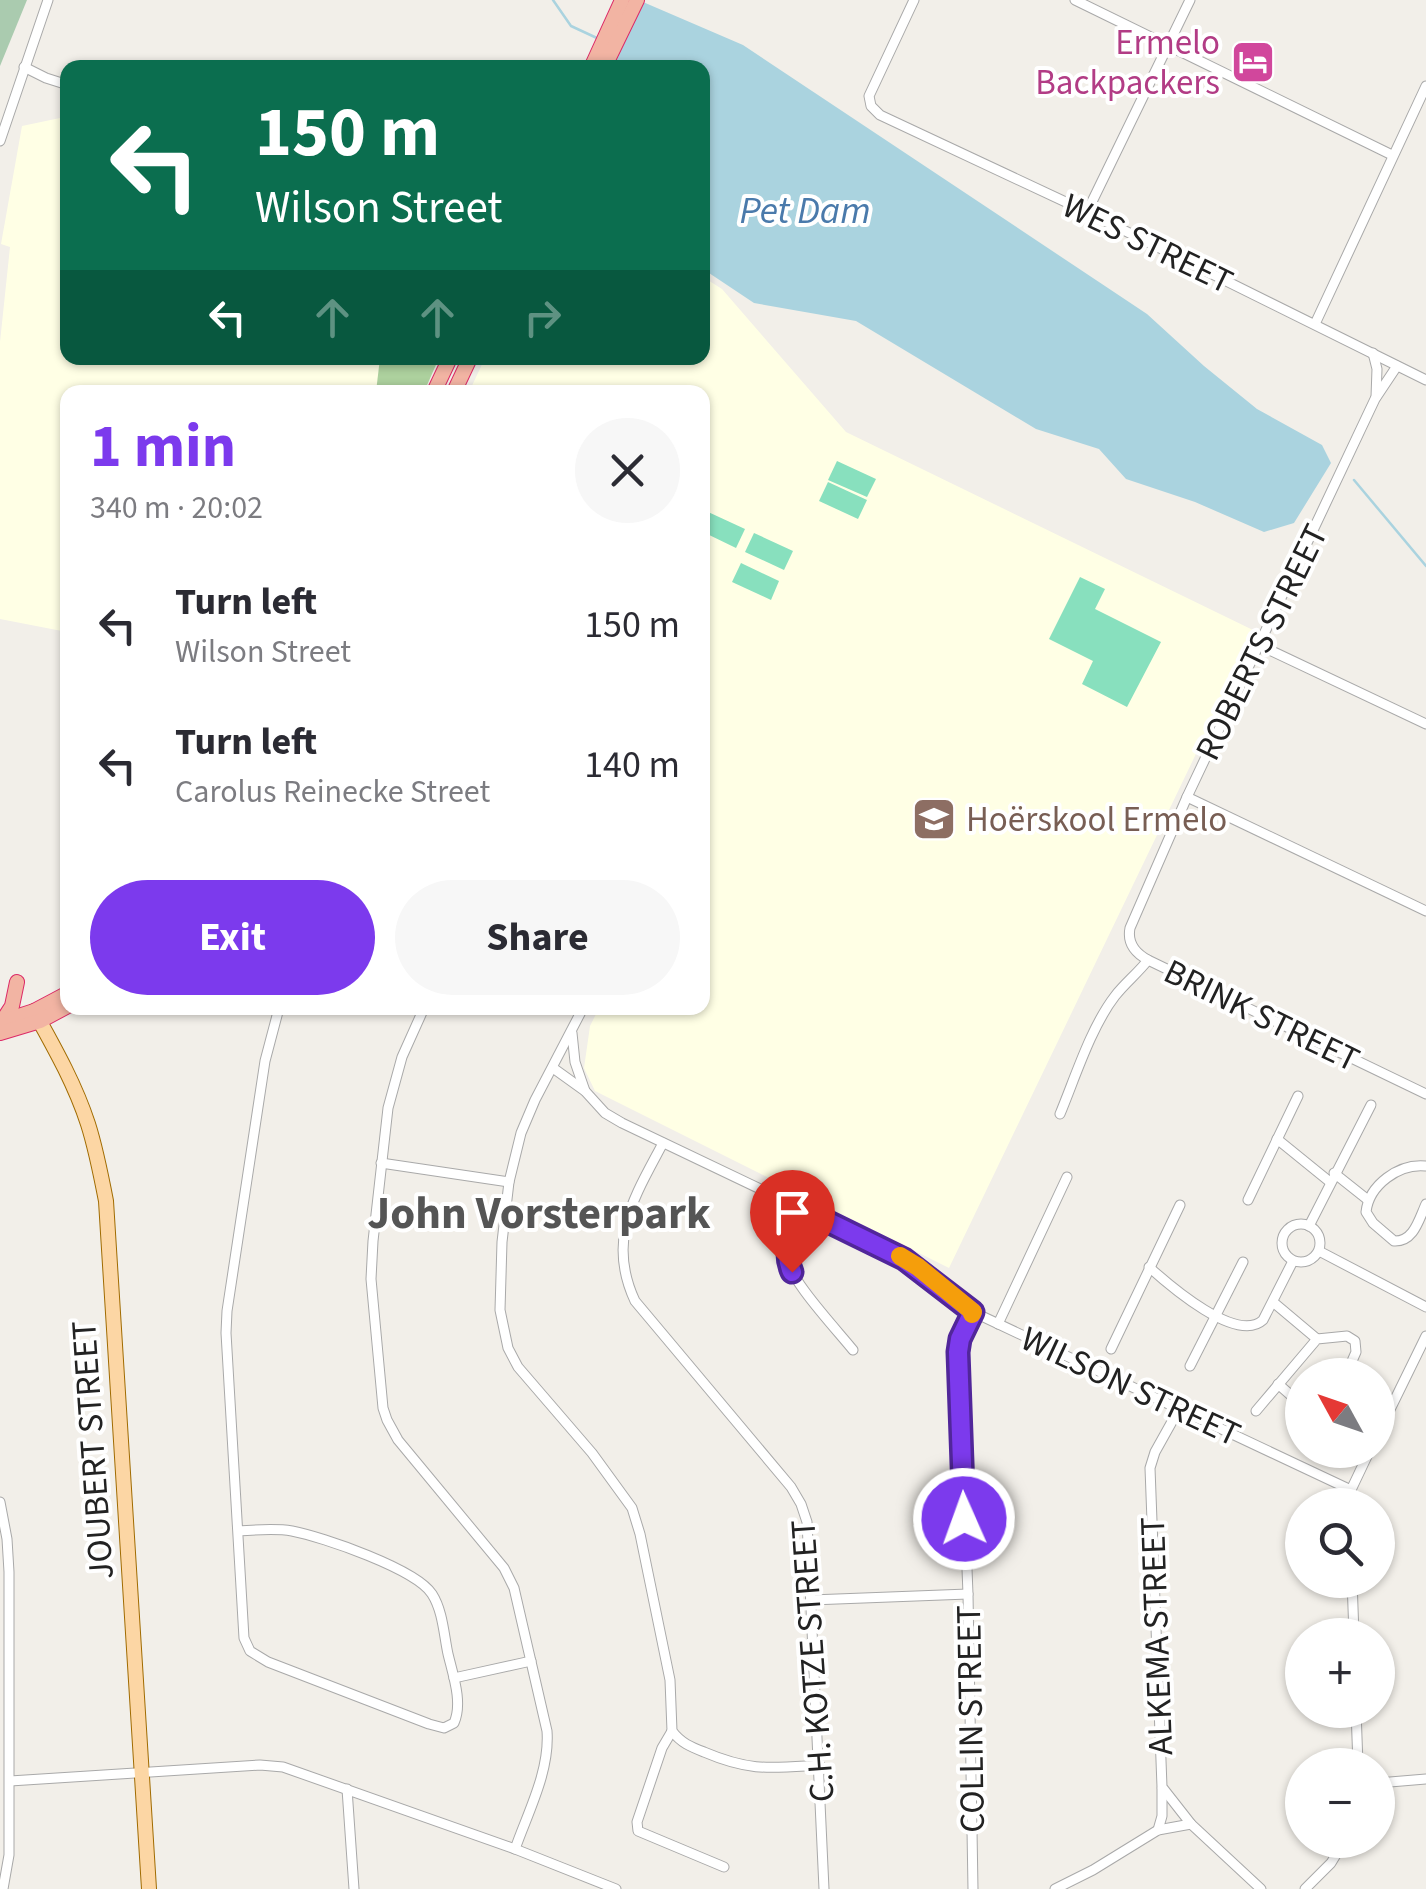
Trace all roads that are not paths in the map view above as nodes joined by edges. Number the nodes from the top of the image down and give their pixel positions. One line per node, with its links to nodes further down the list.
1 (48, 0): 10 (street)
2 (622, 0): 7 (highway)
3 (637, 0): 7 (highway)
4 (914, 0): 16 (street, WES STREET)
5 (1075, 0): 8 (street)
6 (1190, 0): 8 (street)
7 (612, 35): 9 (highway)
8 (1168, 44): 15 (street); 16 (street)
9 (600, 60)
10 (24, 66): 11 (street); 13 (street)
11 (60, 82)
12 (1426, 86): 15 (street)
13 (4, 117): 14 (street)
14 (0, 141)
15 (1392, 155): 17 (street)
16 (1087, 212): 17 (street, WES STREET)
17 (1314, 324): 18 (street, WES STREET)
18 (1373, 352): 19 (street, WES STREET); 21 (street)
19 (1397, 366): 20 (street, WES STREET); 21 (street, ROBERTS STREET)
20 (1426, 380)
21 (1375, 400): 22 (street, ROBERTS STREET)
22 (1259, 645): 23 (street); 24 (street, ROBERTS STREET)
23 (1426, 724)
24 (1187, 797): 25 (street); 26 (street, ROBERTS STREET)
25 (1426, 911)
26 (1135, 916): 27 (street, BRINK STREET)
27 (1148, 960): 39 (street, BRINK STREET); 42 (street)
28 (16, 982): 35 (highway)
29 (60, 999): 34 (highway)
30 (60, 1009): 34 (highway)
31 (277, 1015): 78 (street)
32 (421, 1015): 45 (street)
33 (580, 1015): 36 (street)
34 (37, 1016): 35 (highway); 85 (main road, JOUBERT STREET)
35 (1, 1025)
36 (572, 1030): 37 (street); 38 (street)
37 (554, 1068): 38 (street, WILSON STREET); 49 (street)
38 (585, 1091): 44 (street, WILSON STREET)
39 (1426, 1094)
40 (1298, 1096): 43 (street)
41 (1370, 1104): 48 (street)
42 (1060, 1114)
43 (1277, 1139): 48 (street); 50 (street)
44 (664, 1143): 54 (street, WILSON STREET); 80 (street, C.H. KOTZE STREET)
45 (381, 1163): 49 (street); 81 (street)
46 (1426, 1166): 51 (street)
47 (1067, 1178): 64 (street)
48 (1332, 1178): 51 (street); 55 (street)
49 (509, 1182): 83 (street)
50 (1248, 1200)
51 (1368, 1200): 52 (street)
52 (1426, 1204)
53 (1180, 1205): 59 (street)
54 (808, 1212): 62 (street, WILSON STREET); 68 (street)
55 (1309, 1226): 56 (street); 57 (street)
56 (1319, 1251): 57 (street); 61 (street)
57 (1293, 1261): 60 (street)
58 (1243, 1262): 63 (street)
59 (1150, 1267): 63 (street); 67 (street)
60 (1274, 1302): 63 (street); 66 (street)
61 (1426, 1307)
62 (973, 1312): 64 (street, WILSON STREET); 79 (street, COLLIN STREET)
63 (1215, 1315): 70 (street)
64 (998, 1324): 74 (street, WILSON STREET)
65 (1426, 1336): 73 (street)
66 (1318, 1339): 69 (street); 71 (street)
67 (1111, 1348)
68 (853, 1350)
69 (1353, 1358)
70 (1190, 1366)
71 (1278, 1384): 72 (street); 75 (street)
72 (1285, 1390)
73 (1395, 1399)
74 (1178, 1409): 76 (street, WILSON STREET); 89 (street, ALKEMA STREET)
75 (1256, 1411)
76 (1347, 1488)
77 (0, 1502): 87 (street)
78 (238, 1531): 82 (street); 82 (street)
79 (968, 1594): 80 (street); 101 (street, COLLIN STREET)
80 (811, 1600): 84 (street, C.H. KOTZE STREET)
81 (531, 1661): 82 (street); 93 (street)
82 (454, 1678)
83 (672, 1731): 84 (street); 95 (street)
84 (820, 1765): 100 (street, C.H. KOTZE STREET)
85 (143, 1774): 87 (street); 90 (street); 97 (main road, JOUBERT STREET)
86 (1426, 1779): 88 (street)
87 (10, 1781): 96 (street)
88 (1395, 1782)
89 (1162, 1787): 91 (street, ALKEMA STREET); 92 (street)
90 (347, 1790): 93 (street); 98 (street)
91 (1191, 1824): 92 (street); 103 (street, ALKEMA STREET)
92 (1158, 1830): 102 (street)
93 (515, 1849): 99 (street)
94 (1333, 1858): 104 (street)
95 (724, 1867)
96 (2, 1889)
97 (148, 1889)
98 (354, 1889)
99 (616, 1889)
100 (824, 1889)
101 (973, 1889)
102 (1055, 1889)
103 (1261, 1889)
104 (1305, 1889)

